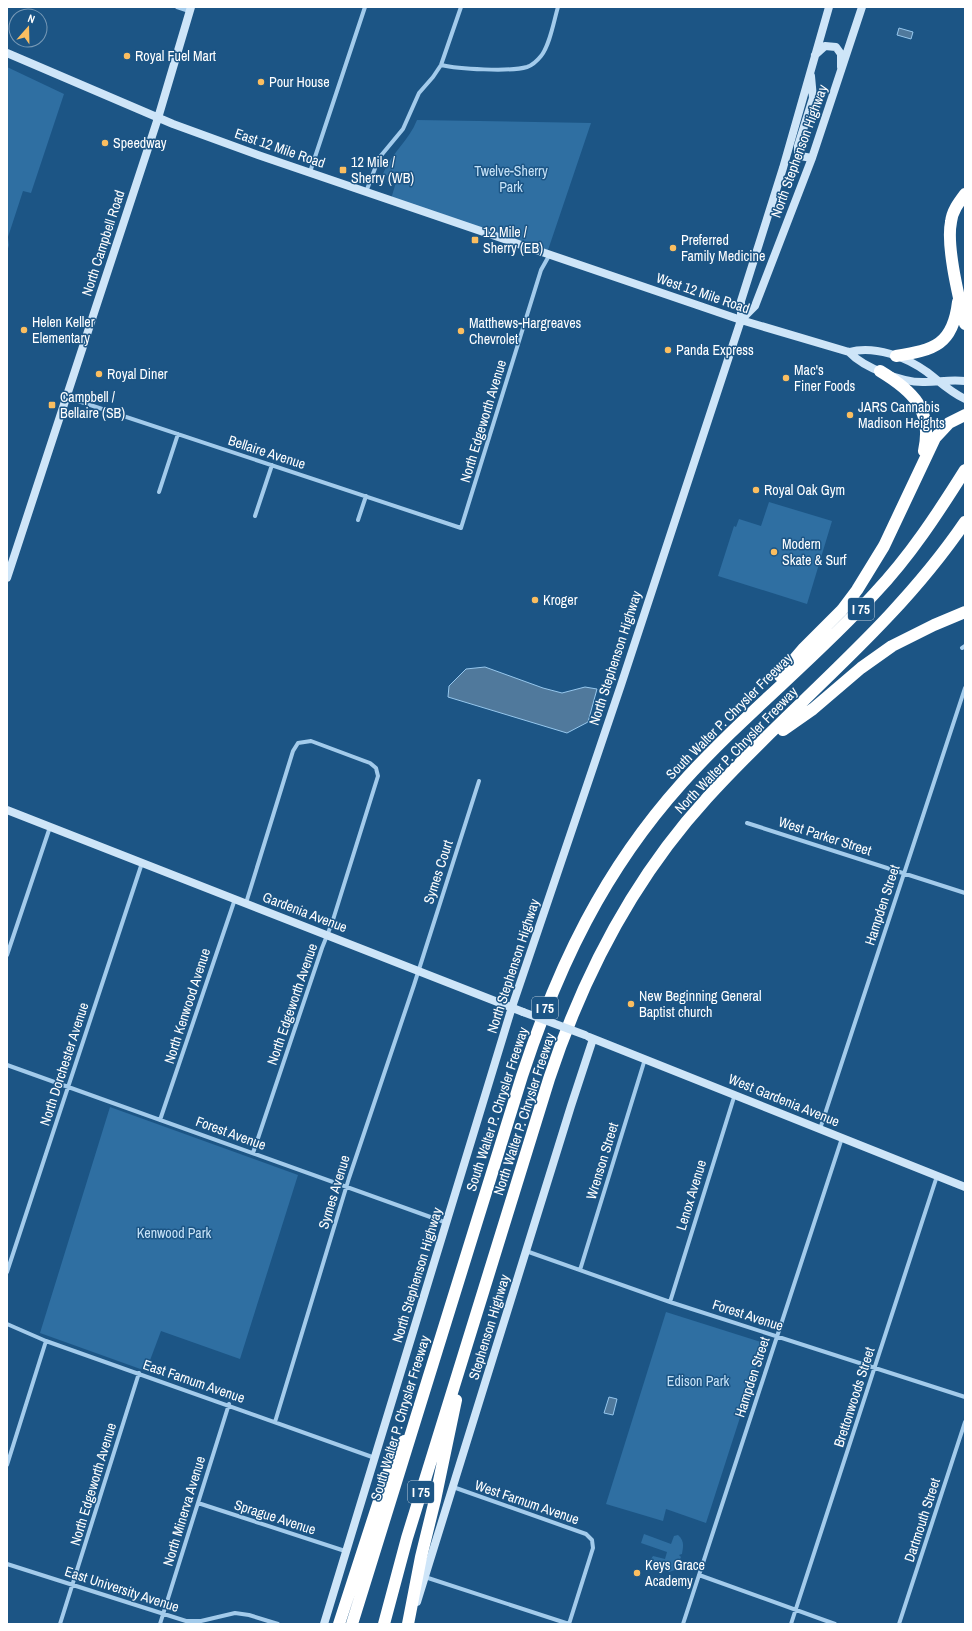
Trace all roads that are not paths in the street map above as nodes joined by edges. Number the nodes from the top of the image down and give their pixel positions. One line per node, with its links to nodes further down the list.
1 (177, 7): 7 (street)
2 (365, 7): 15 (street)
3 (461, 7): 10 (street)
4 (558, 7): 10 (street)
5 (829, 7): 9 (main road, North Stephenson Highway)
6 (862, 7): 12 (main road, North Stephenson Highway)
7 (190, 9): 13 (main road, North Campbell Road)
8 (7, 52): 13 (main road, East 12 Mile Road)
9 (814, 55): 11 (main road, North Stephenson Highway); 12 (main road)
10 (441, 65): 16 (street)
11 (811, 69): 14 (main road); 20 (main road, North Stephenson Highway)
12 (841, 74): 14 (main road, North Stephenson Highway)
13 (158, 118): 15 (main road, East 12 Mile Road); 27 (main road, North Campbell Road)
14 (812, 158): 20 (main road, North Stephenson Highway)
15 (310, 173): 16 (main road, East 12 Mile Road)
16 (366, 192): 18 (main road, East 12 Mile Road)
17 (965, 194): 19 (highway)
18 (550, 254): 20 (main road, West 12 Mile Road); 39 (street, North Edgeworth Avenue)
19 (958, 293): 21 (highway); 23 (highway)
20 (741, 320): 22 (main road, West 12 Mile Road); 59 (main road, North Stephenson Highway)
21 (965, 324)
22 (849, 352): 23 (main road, West 12 Mile Road); 24 (main road, West 12 Mile Road)
23 (896, 356): 25 (main road, West 12 Mile Road)
24 (880, 371): 25 (main road, West 12 Mile Road); 32 (highway)
25 (938, 381): 26 (main road, West 12 Mile Road); 28 (main road, West 12 Mile Road)
26 (965, 381)
27 (66, 397): 30 (street, Bellaire Avenue); 40 (main road, North Campbell Road)
28 (965, 399)
29 (965, 415): 32 (highway)
30 (178, 434): 31 (street, Bellaire Avenue); 34 (street)
31 (272, 465): 35 (street, Bellaire Avenue); 36 (street)
32 (920, 466): 45 (highway)
33 (965, 470): 45 (highway, South Walter P. Chrysler Freeway / I 75)
34 (159, 492)
35 (366, 496): 37 (street); 39 (street, Bellaire Avenue)
36 (255, 516)
37 (358, 520)
38 (965, 522): 46 (highway, North Walter P. Chrysler Freeway / I 75)
39 (461, 528)
40 (10, 560): 41 (main road, North Campbell Road)
41 (7, 578)
42 (965, 612): 46 (highway)
43 (965, 688): 44 (street, Hampden Street)
44 (964, 694): 52 (street, Hampden Street)
45 (735, 728): 86 (highway, South Walter P. Chrysler Freeway / I 75)
46 (755, 748): 80 (highway, North Walter P. Chrysler Freeway / I 75)
47 (479, 781): 58 (street, Symes Court)
48 (7, 810): 50 (main road, Gardenia Avenue)
49 (748, 823): 52 (street, West Parker Street)
50 (50, 827): 51 (main road, Gardenia Avenue); 57 (street)
51 (142, 863): 54 (main road, Gardenia Avenue); 63 (street, North Dorchester Avenue)
52 (905, 873): 53 (street, West Parker Street); 66 (street, Hampden Street)
53 (965, 893)
54 (235, 899): 55 (main road, Gardenia Avenue); 65 (street, North Kenwood Avenue)
55 (246, 903): 56 (main road, Gardenia Avenue); 56 (street, North Edgeworth Avenue)
56 (327, 935): 58 (main road, Gardenia Avenue); 68 (street, North Edgeworth Avenue)
57 (7, 955)
58 (418, 970): 59 (main road, Gardenia Avenue); 70 (street, Symes Avenue)
59 (512, 1007): 60 (main road, Gardenia Avenue, bridge); 72 (main road, North Stephenson Highway)
60 (593, 1038): 61 (main road, West Gardenia Avenue); 73 (main road, Stephenson Highway)
61 (645, 1059): 64 (main road, West Gardenia Avenue); 74 (street, Wrenson Street)
62 (7, 1065): 63 (street, Forest Avenue)
63 (67, 1087): 65 (street, Forest Avenue); 75 (street, North Dorchester Avenue)
64 (734, 1094): 66 (main road, West Gardenia Avenue); 76 (street, Lenox Avenue)
65 (160, 1120): 68 (street, Forest Avenue)
66 (820, 1129): 67 (main road, West Gardenia Avenue)
67 (842, 1137): 69 (main road, West Gardenia Avenue); 78 (street, Hampden Street)
68 (254, 1153): 70 (street, Forest Avenue)
69 (937, 1176): 71 (main road, West Gardenia Avenue); 81 (street, Brettonwoods Street)
70 (347, 1187): 72 (street, Forest Avenue); 85 (street, Symes Avenue)
71 (965, 1187)
72 (447, 1223): 88 (main road, North Stephenson Highway)
73 (526, 1251): 74 (street, Forest Avenue); 90 (main road, Stephenson Highway)
74 (580, 1270): 76 (street, Forest Avenue)
75 (7, 1272)
76 (670, 1302): 78 (street, Forest Avenue)
77 (7, 1324): 79 (street, East Farnum Avenue)
78 (777, 1336): 81 (street, Forest Avenue); 94 (street, Hampden Street)
79 (46, 1341): 82 (street, East Farnum Avenue); 89 (street)
80 (462, 1361): 105 (highway, North Walter P. Chrysler Freeway / I 75); 106 (highway)
81 (875, 1368): 83 (street, Forest Avenue); 97 (street, Brettonwoods Street)
82 (139, 1373): 84 (street, East Farnum Avenue); 96 (street, North Edgeworth Avenue)
83 (965, 1397)
84 (228, 1404): 85 (street, East Farnum Avenue); 91 (street, North Minerva Avenue)
85 (275, 1422): 88 (street, East Farnum Avenue)
86 (415, 1422): 103 (highway); 104 (highway, South Walter P. Chrysler Freeway / I 75)
87 (965, 1422): 111 (street, Dartmouth Street)
88 (375, 1458): 92 (main road, North Stephenson Highway)
89 (7, 1465)
90 (453, 1487): 95 (main road, Stephenson Highway); 107 (street, West Farnum Avenue)
91 (198, 1503): 92 (street, Sprague Avenue); 98 (street, North Minerva Avenue)
92 (345, 1551): 102 (main road, North Stephenson Highway)
93 (7, 1564): 96 (street, East University Avenue)
94 (699, 1575): 97 (street); 108 (street, Hampden Street)
95 (425, 1577): 106 (main road, Stephenson Highway); 107 (street)
96 (72, 1585): 98 (street, East University Avenue); 99 (street, North Edgeworth Avenue)
97 (796, 1610): 109 (street, Brettonwoods Street); 110 (street)
98 (163, 1614): 100 (street, North Minerva Avenue); 101 (street, East University Avenue)
99 (60, 1624)
100 (160, 1624)
101 (278, 1624)
102 (324, 1624)
103 (339, 1624)
104 (352, 1624)
105 (384, 1624)
106 (409, 1624)
107 (569, 1624)
108 (683, 1624)
109 (791, 1624)
110 (835, 1624)
111 (899, 1624)

